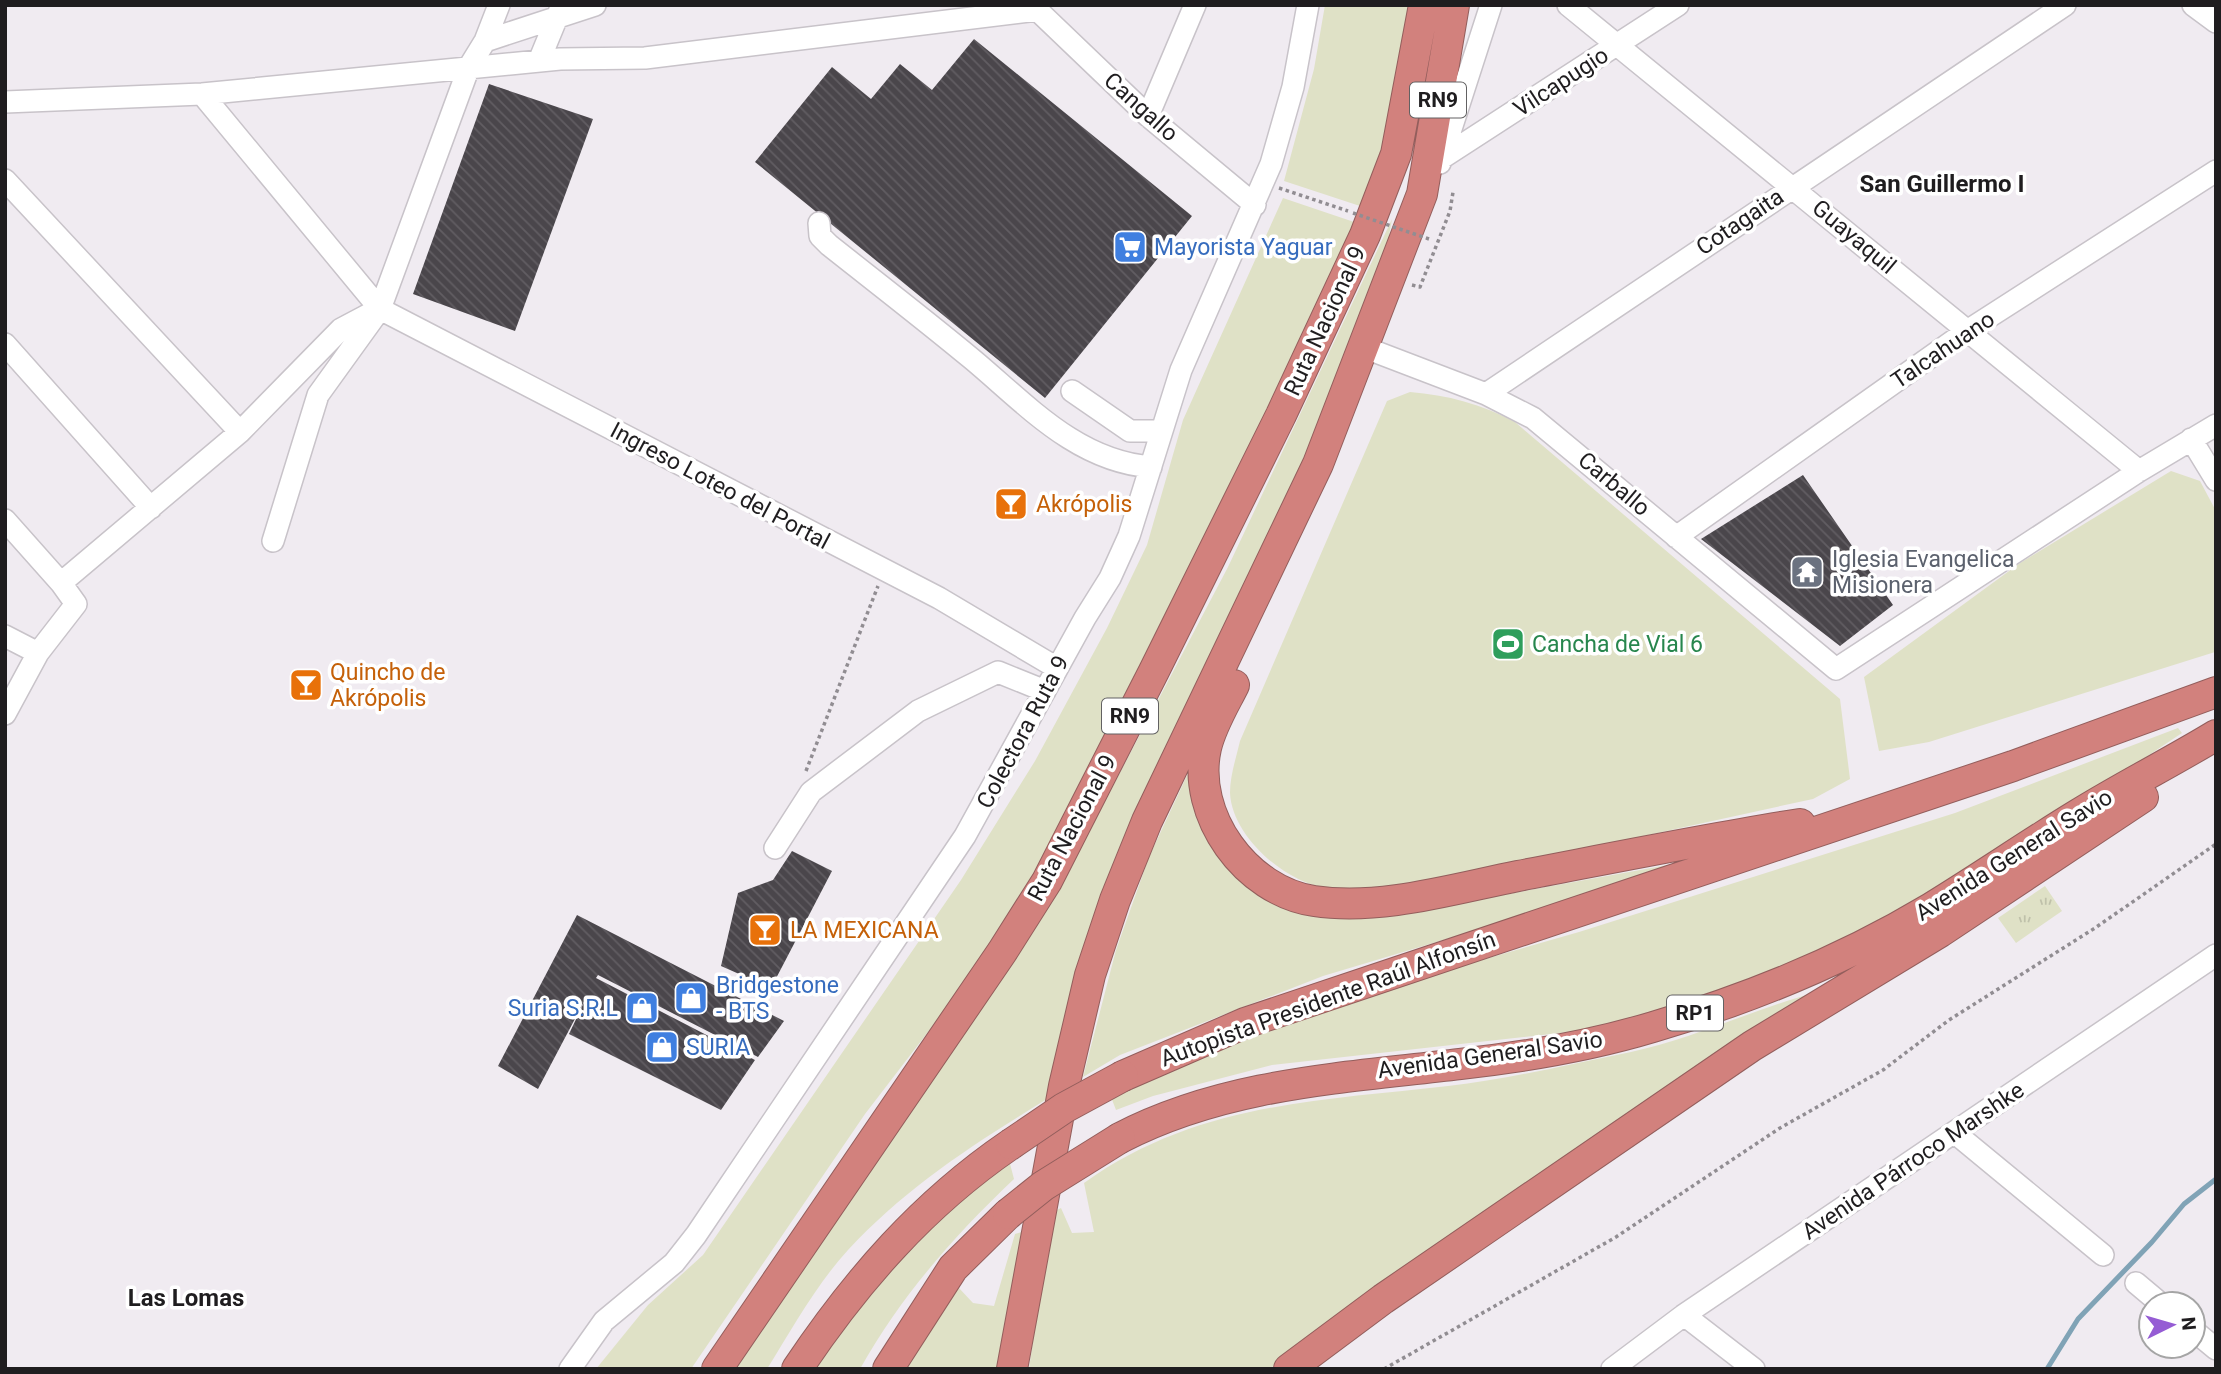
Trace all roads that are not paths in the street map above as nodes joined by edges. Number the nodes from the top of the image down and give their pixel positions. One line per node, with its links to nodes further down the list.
1 (499, 5): 15 (street)
2 (595, 5): 13 (street)
3 (1195, 5): 21 (street)
4 (1308, 5): 27 (street, Colectora Ruta 9)
5 (1424, 5): 65 (highway, Ruta Nacional 9 / RN9)
6 (1454, 5): 26 (highway, Ruta Nacional 9 / RN9)
7 (1491, 5): 22 (street)
8 (1568, 5): 16 (street, Guayaquil)
9 (1678, 5): 16 (street, Vilcapugio)
10 (2065, 5): 25 (street, Cotagaita)
11 (2193, 5): 14 (street)
12 (1034, 8): 17 (street); 21 (street, Cangallo)
13 (559, 13): 15 (street); 17 (street)
14 (2216, 22)
15 (485, 41): 18 (street)
16 (1618, 45): 22 (street, Vilcapugio); 25 (street, Guayaquil)
17 (539, 61): 18 (street)
18 (470, 67): 19 (street); 29 (street)
19 (202, 94): 20 (street); 29 (street)
20 (5, 102)
21 (1148, 116): 27 (street, Cangallo)
22 (1443, 158): 26 (street)
23 (2216, 171): 30 (street, Talcahuano)
24 (5, 180): 37 (street)
25 (1793, 186): 30 (street, Guayaquil); 34 (street, Cotagaita)
26 (1422, 194): 32 (highway, Ruta Nacional 9 / RN9)
27 (1255, 205): 36 (street, Colectora Ruta 9)
28 (819, 223): 40 (street)
29 (380, 309): 37 (street); 46 (street); 50 (street, Ingreso Loteo del Portal)
30 (1967, 331): 41 (street, Guayaquil); 45 (street, Talcahuano)
31 (5, 344): 43 (street)
32 (1363, 347): 34 (street, Carballo); 39 (highway, Ruta Nacional 9 / RN9)
33 (1072, 391): 36 (street)
34 (1486, 394): 45 (street, Carballo)
35 (2216, 425): 38 (street)
36 (1159, 431): 40 (street, Colectora Ruta 9)
37 (240, 432): 43 (street)
38 (2191, 439): 41 (street); 42 (street)
39 (1318, 464): 56 (highway); 68 (highway, Ruta Nacional 9 / RN9)
40 (1150, 467): 50 (street, Colectora Ruta 9)
41 (2139, 471): 45 (street, Carballo)
42 (2216, 480)
43 (151, 508): 47 (street)
44 (5, 520): 47 (street)
45 (1676, 537)
46 (274, 541)
47 (61, 583): 49 (street)
48 (5, 636): 49 (street)
49 (38, 653): 53 (street)
50 (1057, 668): 51 (street, Colectora Ruta 9)
51 (1045, 691): 57 (street); 64 (street, Colectora Ruta 9)
52 (2211, 691): 56 (highway)
53 (5, 714)
54 (2216, 735): 67 (highway, Avenida General Savio / RP1, bridge)
55 (2216, 747): 69 (highway, RP1)
56 (1876, 812): 66 (highway, Autopista Presidente Raúl Alfonsín, bridge)
57 (775, 848)
58 (2213, 962): 59 (street, Avenida Párroco Marshke)
59 (1955, 1133): 60 (street); 63 (street, Avenida Párroco Marshke)
60 (2103, 1255)
61 (2136, 1283): 62 (street)
62 (2144, 1290)
63 (1684, 1315): 70 (street, Avenida Párroco Marshke); 71 (street)
64 (570, 1369)
65 (717, 1369)
66 (797, 1369)
67 (888, 1369)
68 (1012, 1369)
69 (1289, 1369)
70 (1612, 1369)
71 (1754, 1369)

